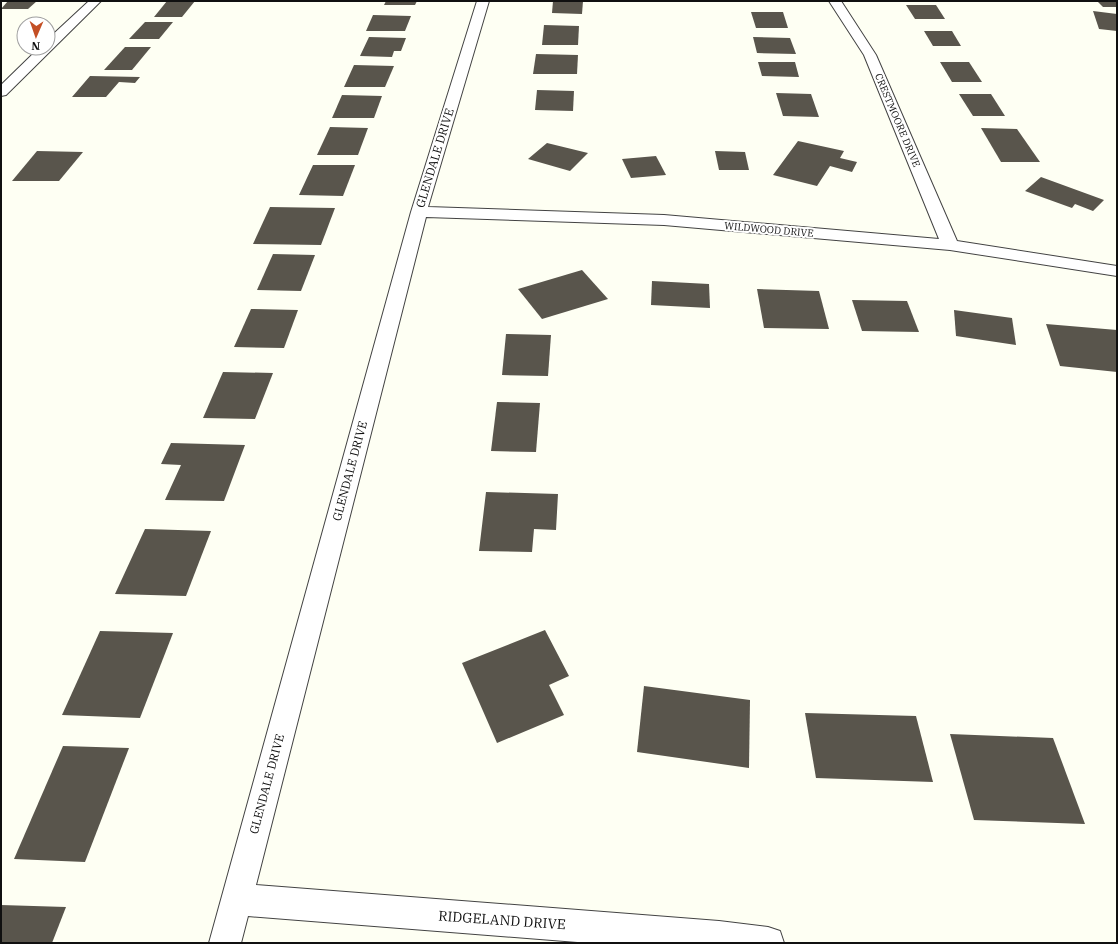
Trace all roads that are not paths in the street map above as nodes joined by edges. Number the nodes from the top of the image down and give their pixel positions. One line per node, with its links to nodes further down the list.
1 (95, 1): 4 (street)
2 (483, 1): 7 (street, GLENDALE DRIVE)
3 (835, 1): 8 (street, CRESTMOORE DRIVE)
4 (56, 38)
5 (38, 56): 6 (street)
6 (1, 92)
7 (419, 212): 8 (street, WILDWOOD DRIVE); 10 (street, GLENDALE DRIVE)
8 (950, 245): 9 (street, WILDWOOD DRIVE)
9 (1117, 271)
10 (237, 899): 11 (street, GLENDALE DRIVE); 12 (street, RIDGELAND DRIVE)
11 (225, 943)
12 (768, 943)

